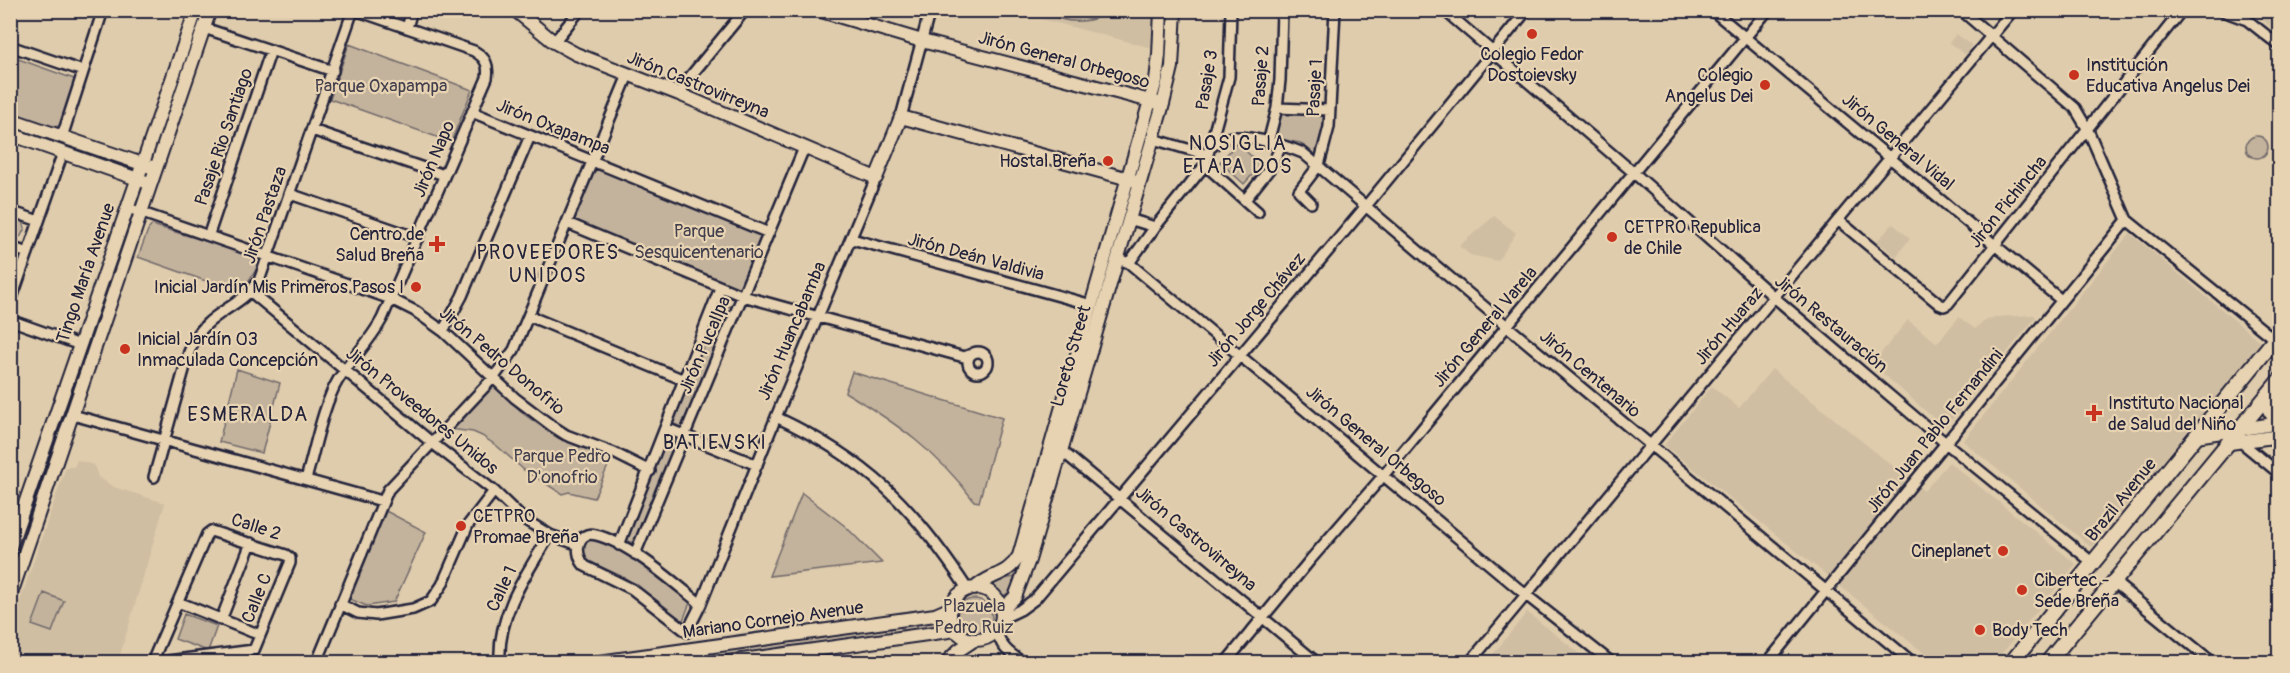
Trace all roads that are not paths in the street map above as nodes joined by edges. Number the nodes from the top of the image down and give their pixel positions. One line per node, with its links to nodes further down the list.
1 (103, 10): 34 (street)
2 (196, 10): 59 (main road, Tingo María Avenue)
3 (210, 10): 24 (main road, Tingo María Avenue)
4 (354, 10): 25 (street, Jirón Oxapampa); 35 (street, Jirón Pastaza)
5 (412, 10): 25 (street)
6 (515, 10): 29 (main road, Jirón Castrovirreyna)
7 (580, 10): 29 (street)
8 (745, 10): 37 (street)
9 (818, 10): 28 (main road, Jirón General Orbegoso)
10 (930, 10): 28 (street, Jirón Huancabamba)
11 (1161, 10): 38 (main road)
12 (1175, 10): 38 (main road)
13 (1231, 10): 46 (street, Pasaje 3)
14 (1281, 10): 39 (street, Pasaje 2)
15 (1335, 10): 40 (street, Pasaje 1)
16 (1444, 10): 33 (street, Jirón Restauración)
17 (1527, 10): 33 (street, Jirón Jorge Chávez)
18 (1712, 10): 27 (street, Jirón General Vidal)
19 (1768, 10): 27 (street, Jirón General Varela)
20 (1961, 10): 26 (street)
21 (2013, 10): 26 (street, Jirón Huaraz)
22 (2182, 10): 45 (street, Jirón Pichincha)
23 (2220, 10): 30 (street)
24 (204, 28): 32 (street); 62 (main road, Tingo María Avenue)
25 (407, 28): 41 (street, Jirón Oxapampa)
26 (1992, 37): 45 (street); 56 (street, Jirón Huaraz)
27 (1745, 38): 56 (street, Jirón General Vidal); 63 (street, Jirón General Varela)
28 (922, 41): 38 (main road, Jirón General Orbegoso); 42 (street, Jirón Huancabamba)
29 (554, 42): 36 (main road, Jirón Castrovirreyna)
30 (2280, 45)
31 (10, 46): 34 (street)
32 (271, 50): 35 (street); 84 (street, Pasaje Rio Santiago)
33 (1493, 52): 63 (street, Jirón Restauración); 72 (street, Jirón Jorge Chávez)
34 (83, 71): 49 (street)
35 (333, 71): 44 (street, Jirón Pastaza)
36 (628, 75): 37 (main road, Jirón Castrovirreyna); 58 (street)
37 (679, 94): 54 (main road, Jirón Castrovirreyna)
38 (1157, 103): 51 (main road, Loreto Street); 67 (main road, Loreto Street)
39 (1277, 108): 40 (street); 52 (street, Pasaje 2)
40 (1330, 110): 61 (street, Pasaje 1)
41 (472, 112): 48 (street, Jirón Oxapampa); 64 (street, Jirón Napo)
42 (901, 117): 65 (main road, Jirón Huancabamba); 67 (main road)
43 (10, 119): 49 (main road)
44 (312, 130): 64 (street); 69 (street, Jirón Pastaza)
45 (2088, 130): 79 (street); 87 (street, Jirón Pichincha)
46 (1214, 132): 50 (street, Jirón Centenario); 55 (street, Pasaje 3)
47 (10, 134): 66 (main road)
48 (530, 136): 58 (street, Jirón Oxapampa); 104 (street)
49 (62, 137): 59 (main road)
50 (1236, 137): 52 (street, Jirón Centenario); 55 (street)
51 (1153, 139): 55 (street); 67 (main road, Loreto Street)
52 (1268, 143): 53 (street, Jirón Centenario)
53 (1281, 146): 61 (street, Jirón Centenario); 70 (street)
54 (804, 148): 65 (main road, Jirón Castrovirreyna); 83 (street, Jirón Pucallpa)
55 (1209, 152): 60 (street, Pasaje 3)
56 (1891, 158): 78 (street, Jirón Huaraz); 87 (street, Jirón General Vidal)
57 (60, 161): 80 (street)
58 (592, 161): 81 (street); 83 (street, Jirón Oxapampa)
59 (144, 165): 62 (main road); 66 (main road, Tingo María Avenue)
60 (1205, 165): 70 (street); 82 (street)
61 (1319, 165): 71 (street); 72 (street, Jirón Centenario)
62 (158, 170): 68 (main road, Tingo María Avenue)
63 (1634, 173): 95 (street, Jirón Restauración); 103 (street, Jirón General Varela)
64 (444, 175): 85 (street, Jirón Napo)
65 (876, 178): 86 (street, Jirón Huancabamba)
66 (138, 179): 68 (main road); 73 (main road, Tingo María Avenue)
67 (1134, 180): 77 (main road, Loreto Street); 99 (main road, Loreto Street)
68 (153, 184): 75 (main road, Tingo María Avenue)
69 (290, 194): 85 (street); 90 (street, Jirón Pastaza)
70 (1245, 200): 76 (street)
71 (1311, 203)
72 (1366, 206): 103 (street, Jirón Centenario); 107 (street, Jirón Jorge Chávez)
73 (128, 208): 75 (street, Jirón Pedro Donofrio); 106 (main road, Tingo María Avenue)
74 (10, 211): 80 (street)
75 (142, 212): 84 (street, Jirón Pedro Donofrio); 114 (main road, Tingo María Avenue)
76 (1258, 212)
77 (1129, 219): 82 (street); 91 (main road, Loreto Street)
78 (1838, 220): 87 (street, Jirón Pichincha); 95 (street, Jirón Huaraz)
79 (2127, 220): 97 (street, Jirón Juan Pablo Fernandini); 105 (street)
80 (39, 221): 89 (street)
81 (567, 223): 92 (street); 100 (street)
82 (1155, 227): 91 (street)
83 (769, 233): 94 (street, Jirón Pucallpa)
84 (209, 234): 90 (street, Jirón Pedro Donofrio)
85 (418, 238): 96 (street, Jirón Napo)
86 (852, 239): 99 (street, Jirón Deán Valdivia); 101 (street, Jirón Huancabamba)
87 (1995, 244): 97 (street, Jirón General Vidal)
88 (10, 247): 89 (street)
89 (28, 253): 98 (street)
90 (269, 256): 93 (street, Jirón Pastaza); 96 (street, Jirón Pedro Donofrio)
91 (1123, 261): 107 (street, Jirón General Orbegoso); 126 (main road, Loreto Street)
92 (720, 288): 94 (street); 111 (street, Jirón Pucallpa)
93 (251, 292): 109 (street, Jirón Proveedores Unidos); 122 (street, Jirón Pastaza)
94 (743, 296): 101 (street); 118 (street, Jirón Pucallpa)
95 (1774, 297): 124 (street, Jirón Restauración); 125 (street, Jirón Huaraz)
96 (391, 299): 104 (street, Jirón Pedro Donofrio); 109 (street, Jirón Napo)
97 (2061, 300): 124 (street, Jirón Juan Pablo Fernandini)
98 (10, 304)
99 (1092, 305): 126 (main road, Loreto Street)
100 (529, 316): 110 (street); 111 (street)
101 (817, 317): 108 (street); 115 (street, Jirón Huancabamba)
102 (10, 320): 106 (street)
103 (1507, 326): 125 (street, Jirón Centenario); 130 (street, Jirón General Varela)
104 (443, 331): 110 (street, Jirón Pedro Donofrio)
105 (2277, 336): 119 (main road, Brazil Avenue)
106 (80, 345): 140 (main road, Tingo María Avenue)
107 (1240, 354): 130 (street, Jirón General Orbegoso); 134 (street, Jirón Jorge Chávez)
108 (968, 358)
109 (346, 370): 123 (street, Jirón Proveedores Unidos); 132 (street, Jirón Napo)
110 (494, 377): 123 (street); 128 (street, Jirón Pedro Donofrio)
111 (684, 380): 117 (street, Jirón Pucallpa)
112 (2280, 380): 113 (main road)
113 (2270, 393): 116 (main road); 121 (main road)
114 (73, 415): 122 (street); 148 (main road, Tingo María Avenue)
115 (776, 417): 127 (street, Jirón Huancabamba); 145 (street)
116 (2280, 422): 121 (main road)
117 (666, 428): 118 (street); 128 (street, Jirón Pucallpa)
118 (685, 436): 127 (street); 141 (street, Jirón Pucallpa)
119 (2196, 436): 121 (main road); 143 (main road, Brazil Avenue)
120 (2280, 436): 121 (main road)
121 (2237, 438): 129 (street); 144 (main road)
122 (163, 440): 131 (street, Jirón Pastaza); 132 (street)
123 (431, 442): 133 (street, Jirón Proveedores Unidos); 135 (street)
124 (1947, 443): 143 (street, Jirón Restauración); 146 (street, Jirón Juan Pablo Fernandini)
125 (1651, 446): 146 (street, Jirón Centenario); 147 (street, Jirón Huaraz)
126 (1057, 449): 134 (street, Jirón Castrovirreyna); 145 (main road, Loreto Street); 155 (main road, Loreto Street)
127 (757, 465): 151 (street, Jirón Huancabamba)
128 (650, 471): 139 (street, Jirón Pucallpa)
129 (2280, 474)
130 (1383, 476): 147 (street, Jirón General Orbegoso); 153 (street, Jirón General Varela)
131 (154, 477)
132 (306, 479): 135 (street)
133 (494, 491): 136 (street, Jirón Proveedores Unidos); 150 (street)
134 (1121, 499): 153 (street, Jirón Castrovirreyna); 155 (street, Jirón Jorge Chávez)
135 (382, 501): 150 (street)
136 (550, 535): 138 (street, Jirón Proveedores Unidos); 167 (street, Calle 1)
137 (251, 543): 142 (street, Calle 2); 149 (street, Calle 2); 154 (street)
138 (579, 545): 139 (street); 158 (street)
139 (619, 545): 141 (street)
140 (10, 547)
141 (635, 554): 151 (street)
142 (290, 558): 159 (street, Calle C)
143 (2093, 563): 179 (main road, Brazil Avenue)
144 (2114, 582): 180 (main road); 181 (street)
145 (971, 590): 152 (main road); 155 (main road)
146 (1826, 590): 177 (street, Jirón Juan Pablo Fernandini); 178 (street, Jirón Centenario)
147 (1526, 595): 175 (street, Jirón Huaraz); 176 (street, Jirón General Orbegoso)
148 (10, 597)
149 (178, 602): 154 (street); 164 (street)
150 (340, 604): 166 (street)
151 (701, 604): 158 (street, Jirón Huancabamba)
152 (951, 608): 156 (main road, Mariano Cornejo Avenue); 157 (main road)
153 (1263, 619): 173 (street, Jirón General Varela); 174 (street, Jirón Castrovirreyna)
154 (221, 620): 159 (street)
155 (1000, 620): 161 (main road); 172 (street)
156 (895, 621): 160 (main road); 162 (main road, Mariano Cornejo Avenue)
157 (956, 631): 160 (main road, Mariano Cornejo Avenue); 161 (main road); 171 (main road)
158 (687, 632): 162 (street)
159 (260, 635): 165 (street, Calle C)
160 (897, 639): 163 (main road, Mariano Cornejo Avenue)
161 (974, 640): 171 (main road)
162 (687, 653): 168 (main road, Mariano Cornejo Avenue); 169 (main road)
163 (744, 661): 170 (main road, Mariano Cornejo Avenue)
164 (152, 663)
165 (160, 663)
166 (316, 663)
167 (500, 663)
168 (599, 663)
169 (703, 663)
170 (728, 663)
171 (946, 663)
172 (1022, 663)
173 (1226, 663)
174 (1316, 663)
175 (1470, 663)
176 (1611, 663)
177 (1768, 663)
178 (1912, 663)
179 (2012, 663)
180 (2048, 663)
181 (2212, 663)

